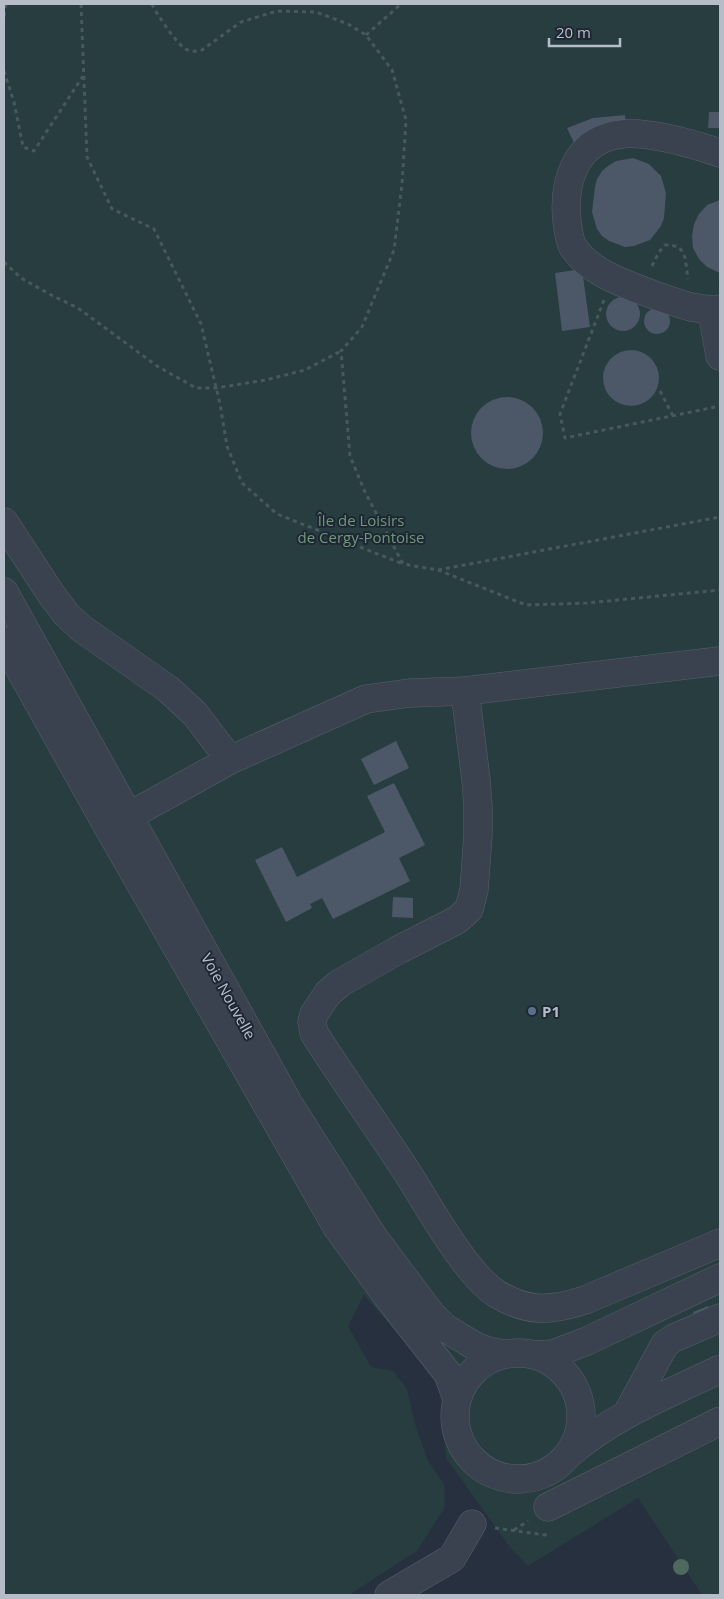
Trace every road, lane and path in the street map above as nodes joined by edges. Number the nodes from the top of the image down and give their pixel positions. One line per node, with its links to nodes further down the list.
1 (6, 4): 5 (path)
2 (81, 4): 8 (path)
3 (152, 4): 6 (path)
4 (401, 4): 6 (path)
5 (4, 16)
6 (366, 35): 14 (path)
7 (4, 71): 8 (path)
8 (83, 76): 16 (path)
9 (720, 154): 11 (street)
10 (4, 262): 16 (path)
11 (612, 278): 12 (street); 19 (path)
12 (640, 289): 13 (street); 13 (path)
13 (708, 309): 15 (street)
14 (341, 351): 16 (path); 22 (path)
15 (720, 356)
16 (216, 388): 22 (path)
17 (660, 391): 19 (path)
18 (720, 406): 19 (path)
19 (673, 416)
20 (720, 517): 23 (path)
21 (4, 522): 29 (street)
22 (404, 564): 23 (path)
23 (438, 570): 24 (path)
24 (720, 590)
25 (4, 592): 30 (street, Voie Nouvelle)
26 (4, 641): 42 (street, Voie Nouvelle)
27 (720, 660): 28 (street)
28 (465, 691): 29 (street); 31 (street)
29 (230, 760): 30 (street)
30 (129, 816): 38 (street, Voie Nouvelle)
31 (720, 1243)
32 (720, 1278): 35 (street)
33 (720, 1297): 35 (street)
34 (720, 1318): 43 (street)
35 (635, 1319): 39 (street)
36 (720, 1334): 43 (street)
37 (720, 1351): 43 (street)
38 (504, 1354): 39 (street); 42 (street)
39 (536, 1355): 45 (street)
40 (720, 1369): 43 (street)
41 (720, 1388): 43 (street)
42 (457, 1398): 45 (street)
43 (627, 1414): 45 (street)
44 (720, 1421): 46 (street)
45 (566, 1456)
46 (548, 1508)
47 (472, 1524): 48 (street)
48 (389, 1595)

